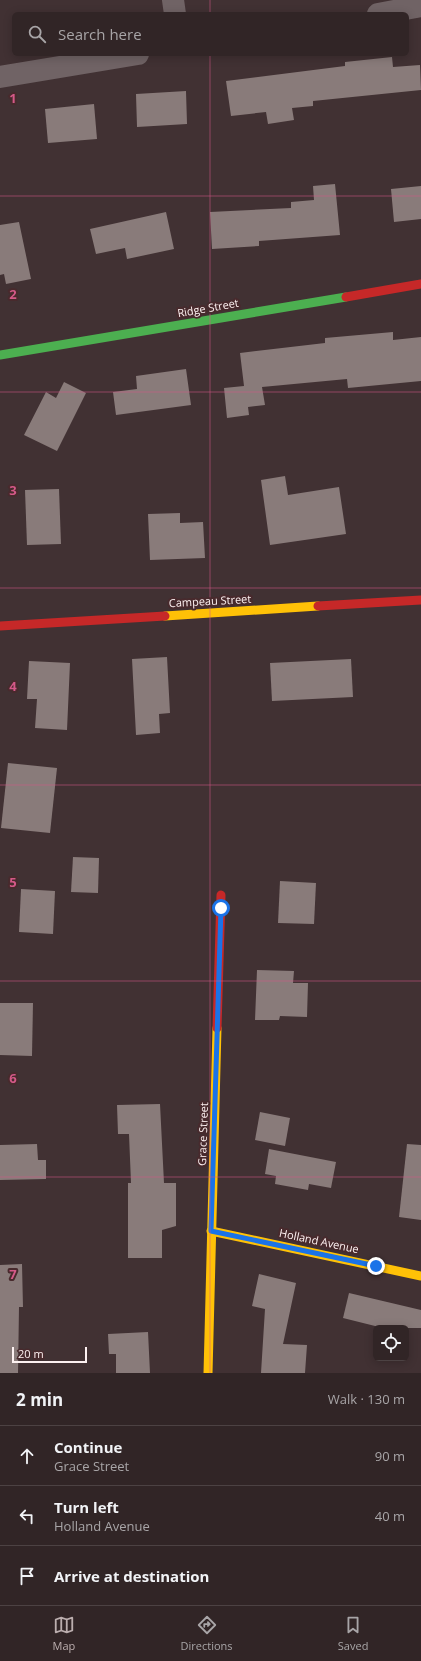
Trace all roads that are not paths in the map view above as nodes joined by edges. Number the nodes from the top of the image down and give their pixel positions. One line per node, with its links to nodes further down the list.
1 (173, 0): 3 (street)
2 (421, 6): 4 (street)
3 (175, 12)
4 (389, 12)
5 (126, 56): 6 (street)
6 (0, 77)
7 (421, 284): 8 (street, Ridge Street)
8 (0, 355)
9 (421, 600): 10 (street, Campeau Street)
10 (0, 626)
11 (221, 895): 12 (street, Grace Street)
12 (211, 1231): 13 (street, Holland Avenue); 14 (street, Grace Street)
13 (421, 1276)
14 (208, 1373)

